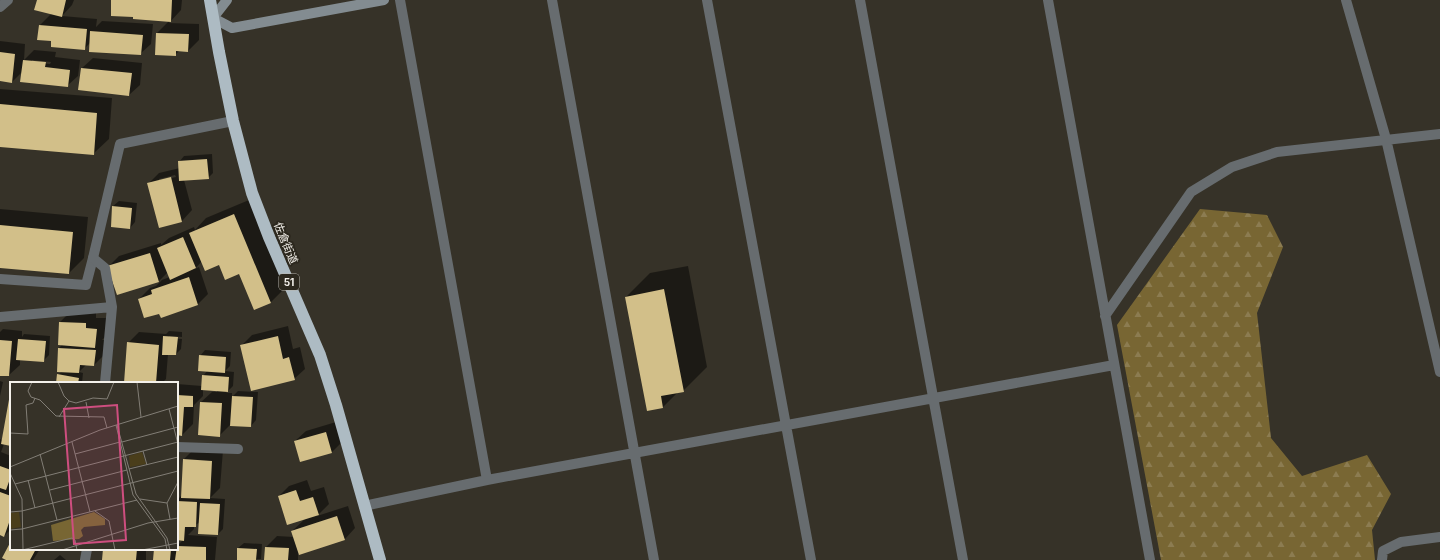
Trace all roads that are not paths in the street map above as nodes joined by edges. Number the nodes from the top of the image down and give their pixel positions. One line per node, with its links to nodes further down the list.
1 (8, 0): 11 (street)
2 (210, 0): 12 (highway, 佐倉街道 / 51)
3 (227, 0): 12 (street)
4 (384, 0): 12 (street)
5 (400, 0): 29 (street)
6 (552, 0): 28 (street)
7 (707, 0): 25 (street)
8 (860, 0): 24 (street)
9 (1048, 0): 19 (street)
10 (1346, 0): 15 (street)
11 (0, 7)
12 (213, 18): 13 (highway, 佐倉街道 / 51)
13 (233, 121): 16 (street); 30 (highway, 佐倉街道 / 51)
14 (1440, 134): 15 (street)
15 (1386, 139): 19 (street); 22 (street)
16 (93, 258): 17 (street); 18 (street)
17 (0, 279)
18 (112, 307): 20 (street); 23 (street)
19 (1105, 316): 21 (street)
20 (0, 317)
21 (1114, 365): 24 (street); 38 (street)
22 (1440, 372)
23 (105, 382)
24 (934, 398): 25 (street); 37 (street)
25 (786, 425): 28 (street); 36 (street)
26 (178, 447): 27 (street)
27 (238, 449)
28 (634, 453): 29 (street); 35 (street)
29 (487, 480): 30 (street)
30 (364, 506): 34 (highway, 佐倉街道 / 51)
31 (1440, 537): 39 (street)
32 (87, 550): 33 (street)
33 (85, 560)
34 (380, 560)
35 (654, 560)
36 (811, 560)
37 (963, 560)
38 (1150, 560)
39 (1382, 560)

